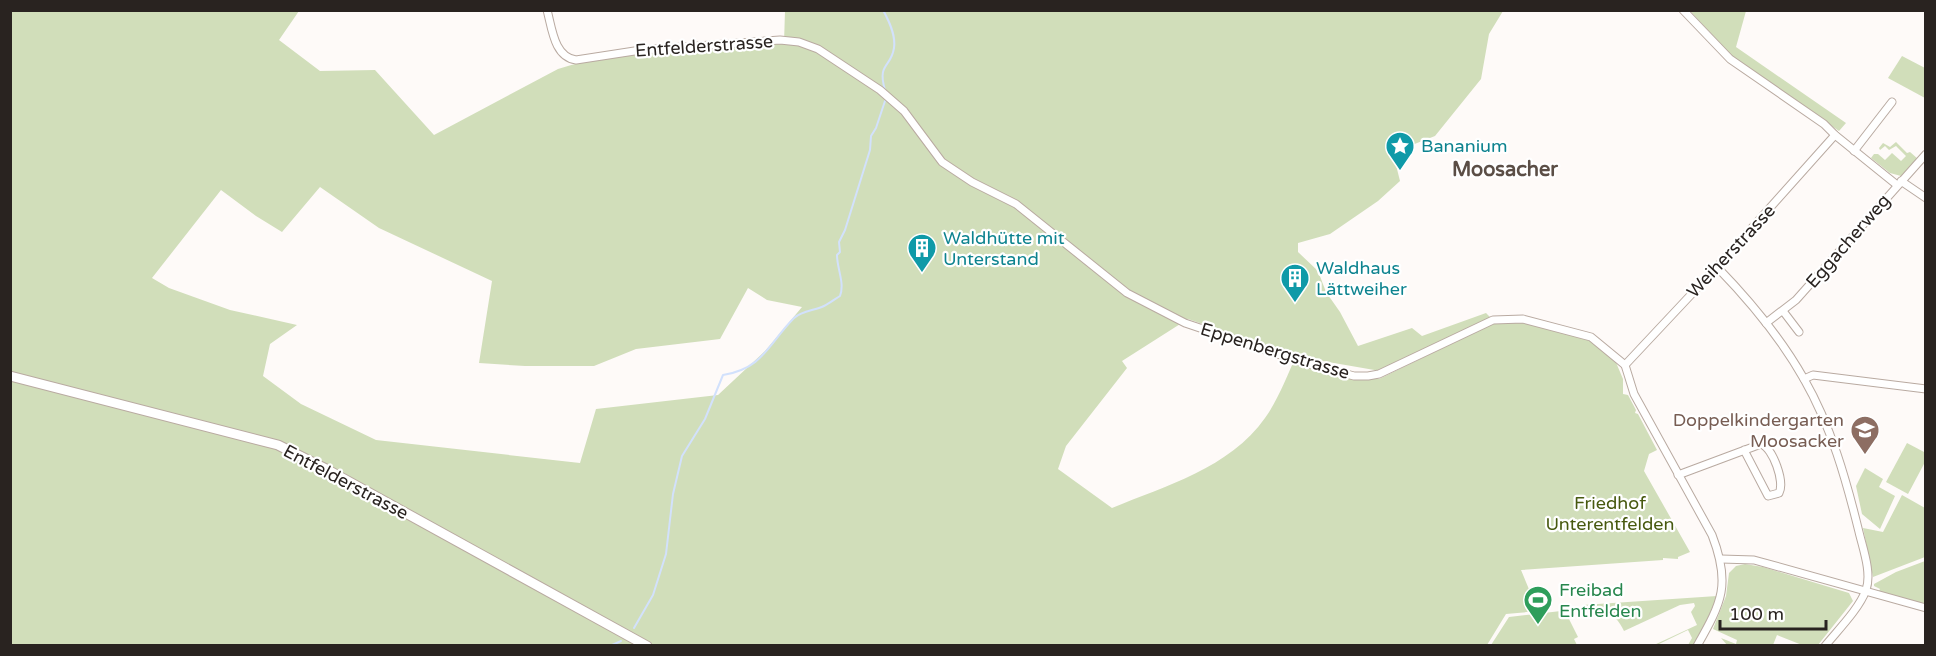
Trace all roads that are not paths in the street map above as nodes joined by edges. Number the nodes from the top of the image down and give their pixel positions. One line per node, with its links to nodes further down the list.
1 (547, 10): 3 (street, Entfelderstrasse)
2 (1683, 10): 5 (street)
3 (880, 90): 14 (street, Eppenbergstrasse)
4 (1892, 102): 6 (street)
5 (1835, 135): 6 (street); 10 (street, Weiherstrasse)
6 (1854, 151): 8 (street)
7 (1926, 154): 8 (street, Eggacherweg)
8 (1899, 183): 9 (street); 11 (street, Eggacherweg)
9 (1926, 198)
10 (1717, 267): 12 (street); 14 (street, Weiherstrasse)
11 (1783, 311): 12 (street, Eggacherweg); 13 (street)
12 (1766, 323): 16 (street)
13 (1799, 332)
14 (1624, 364): 19 (street)
15 (10, 376): 23 (street, Entfelderstrasse)
16 (1804, 379): 17 (street); 21 (street)
17 (1926, 389)
18 (1744, 450): 18 (street); 19 (street)
19 (1678, 475): 20 (street)
20 (1721, 558): 21 (street); 24 (street)
21 (1866, 591): 22 (street); 25 (street)
22 (1926, 608)
23 (647, 645)
24 (1697, 645)
25 (1826, 645)

